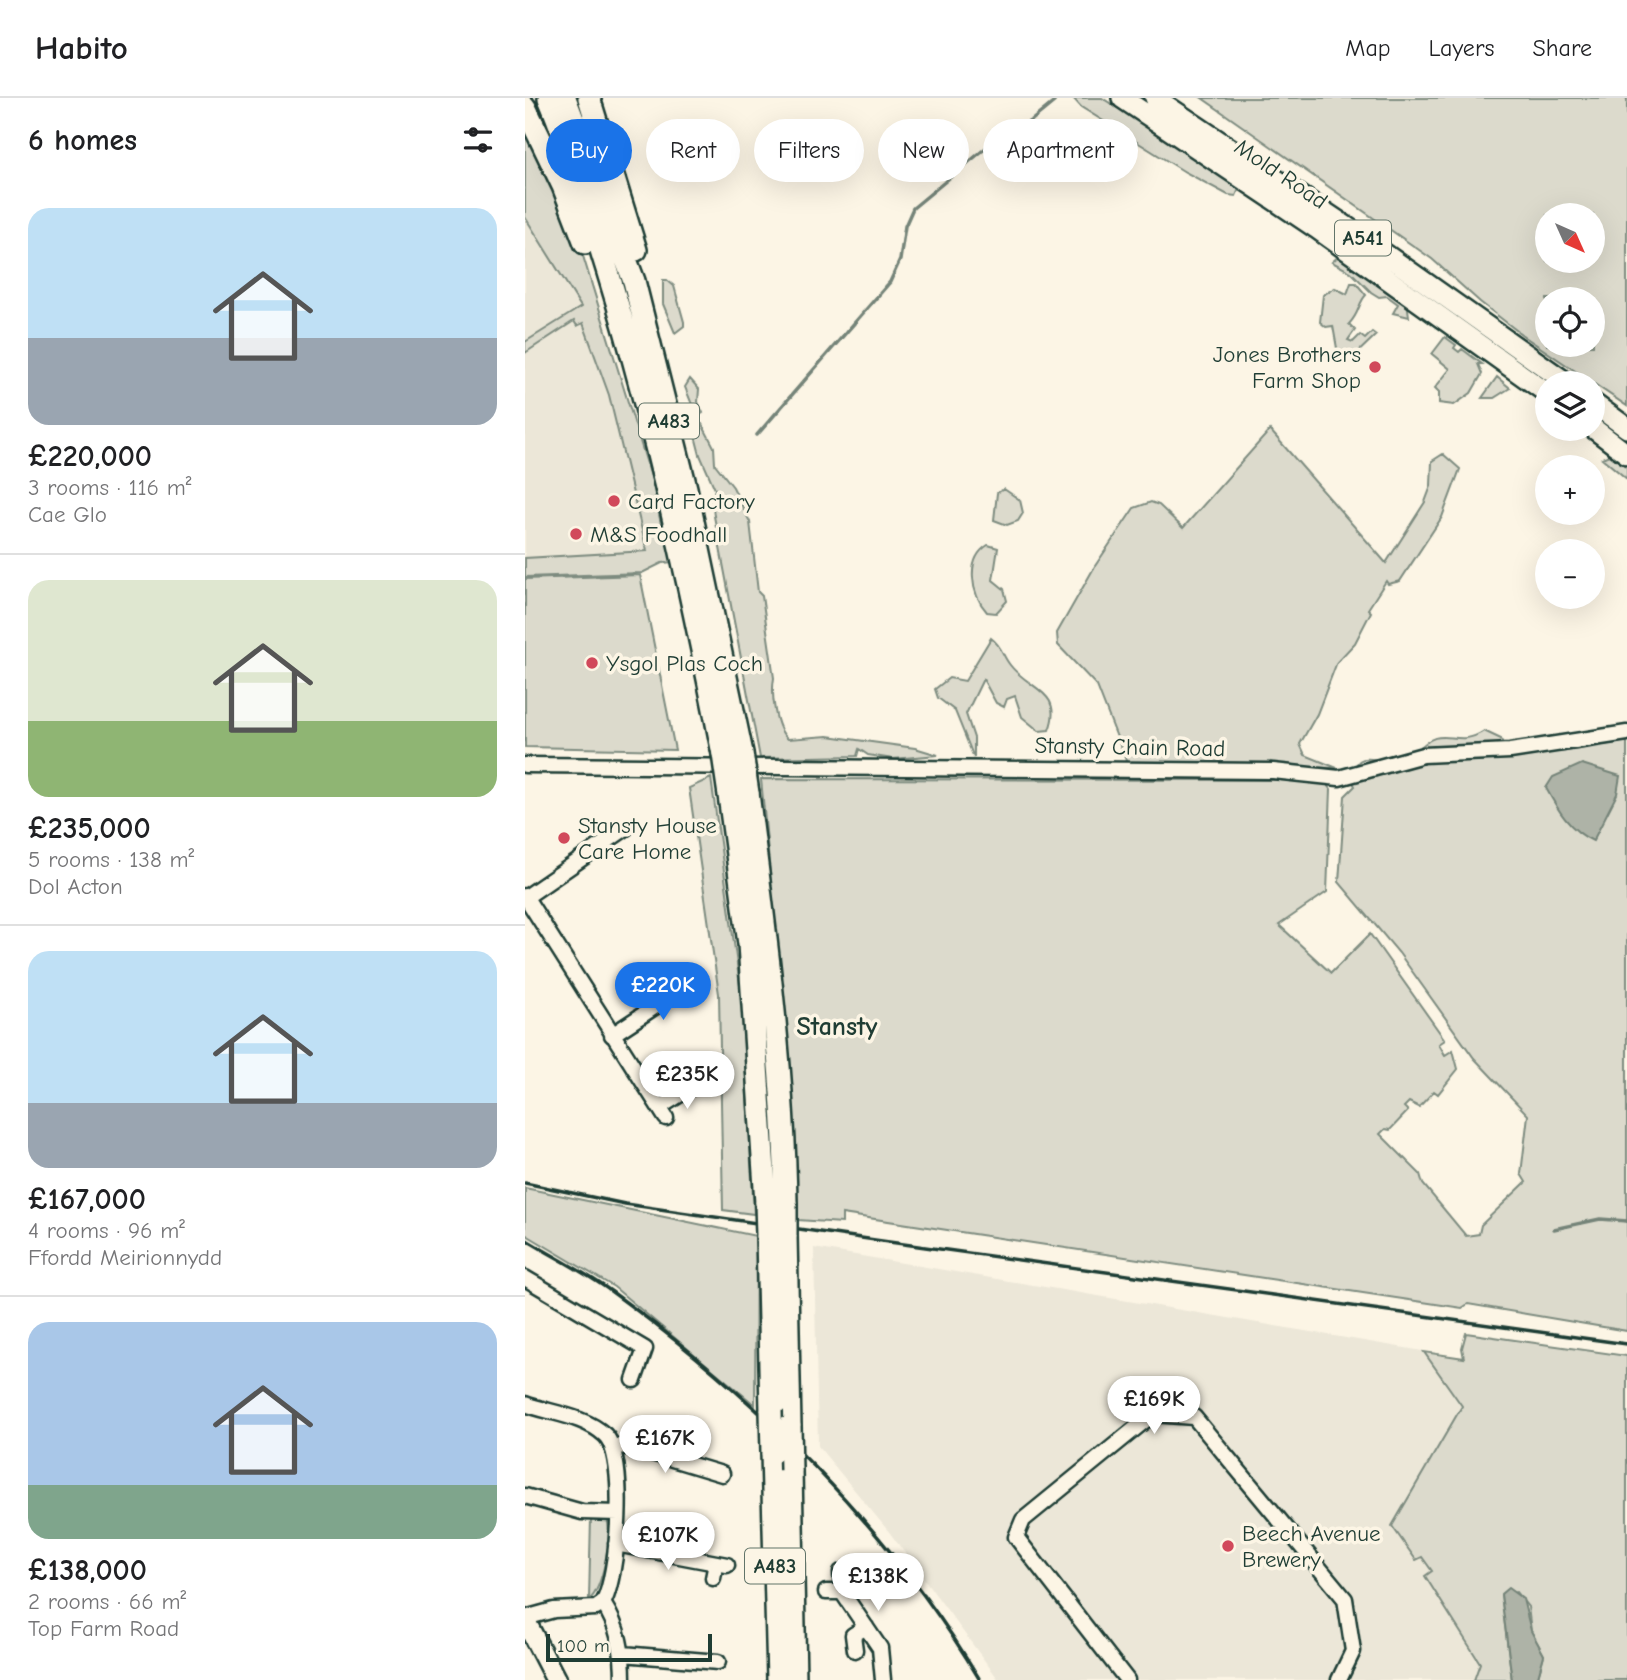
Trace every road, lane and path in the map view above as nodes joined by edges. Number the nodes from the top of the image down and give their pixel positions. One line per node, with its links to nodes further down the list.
1 (549, 98): 13 (highway, A483)
2 (565, 98): 14 (highway, A483)
3 (589, 98): 14 (highway, A483)
4 (1122, 98): 8 (main road, Mold Road / A541)
5 (1155, 98): 7 (main road, Mold Road / A541)
6 (525, 107): 13 (highway, A483)
7 (1550, 371)
8 (1535, 384)
9 (1605, 411): 10 (main road)
10 (1627, 428)
11 (1605, 437): 12 (main road)
12 (1627, 454)
13 (670, 497): 16 (highway, A483)
14 (691, 510): 16 (highway, A483)
15 (1627, 733): 17 (street, Stansty Chain Road)
16 (733, 753): 23 (highway, A483, bridge)
17 (525, 765)
18 (626, 828): 19 (street)
19 (525, 896): 21 (street)
20 (645, 989): 21 (street)
21 (612, 1035): 22 (street)
22 (695, 1085)
23 (776, 1236): 45 (highway, A483, bridge); 46 (highway, A483, bridge)
24 (525, 1278): 25 (street)
25 (633, 1380)
26 (525, 1404): 27 (street)
27 (614, 1446): 28 (street); 30 (street)
28 (722, 1474)
29 (525, 1496): 30 (street)
30 (618, 1513): 31 (street)
31 (616, 1544): 32 (street); 36 (street)
32 (719, 1569)
33 (841, 1572): 35 (street)
34 (826, 1592): 35 (street)
35 (842, 1592): 38 (street)
36 (603, 1603): 37 (street); 41 (street)
37 (525, 1619): 39 (main road)
38 (866, 1627): 40 (street); 47 (street)
39 (530, 1646): 43 (main road)
40 (855, 1650)
41 (623, 1654): 42 (street); 44 (street)
42 (718, 1662)
43 (556, 1680)
44 (622, 1680)
45 (778, 1680)
46 (796, 1680)
47 (883, 1680)
48 (1127, 1680): 49 (street)
49 (1339, 1680)

